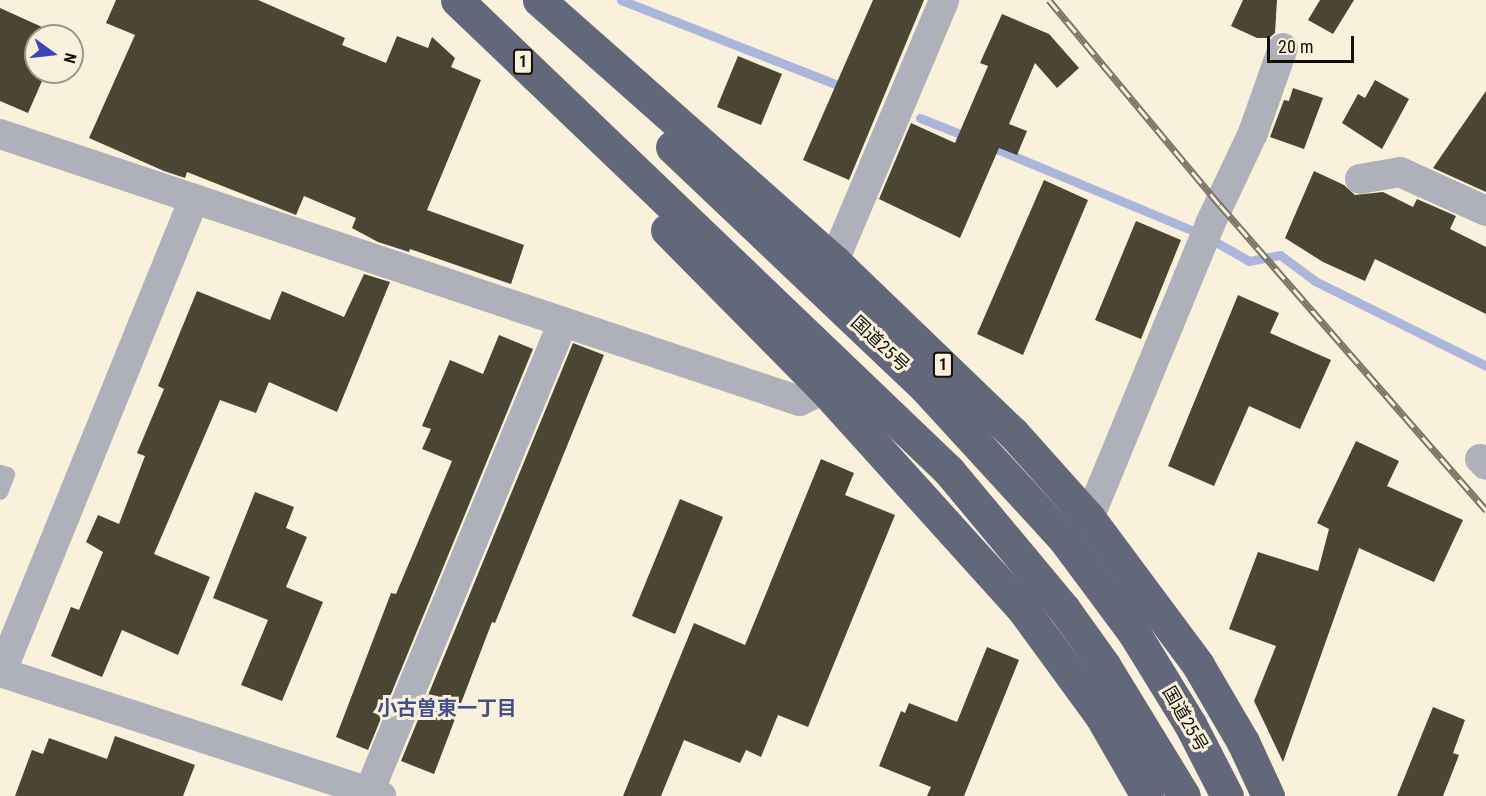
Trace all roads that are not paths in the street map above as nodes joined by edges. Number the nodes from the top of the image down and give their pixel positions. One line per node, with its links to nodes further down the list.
1 (457, 0): 6 (highway, 1)
2 (516, 0): 21 (highway, 国道25号 / 1)
3 (539, 0): 11 (highway, 1)
4 (944, 0): 11 (street)
5 (1283, 48): 16 (street)
6 (590, 125): 13 (highway); 20 (highway, 1)
7 (0, 134): 9 (street)
8 (1359, 179): 10 (street)
9 (194, 199): 12 (street); 17 (street)
10 (1486, 211)
11 (834, 261): 16 (highway, 1)
12 (563, 322): 13 (street); 18 (street)
13 (824, 389): 19 (highway)
14 (0, 472): 15 (lane)
15 (0, 492)
16 (1089, 518): 22 (highway, 1)
17 (0, 672): 18 (street)
18 (375, 794)
19 (1147, 796)
20 (1184, 796)
21 (1227, 796)
22 (1268, 796)

